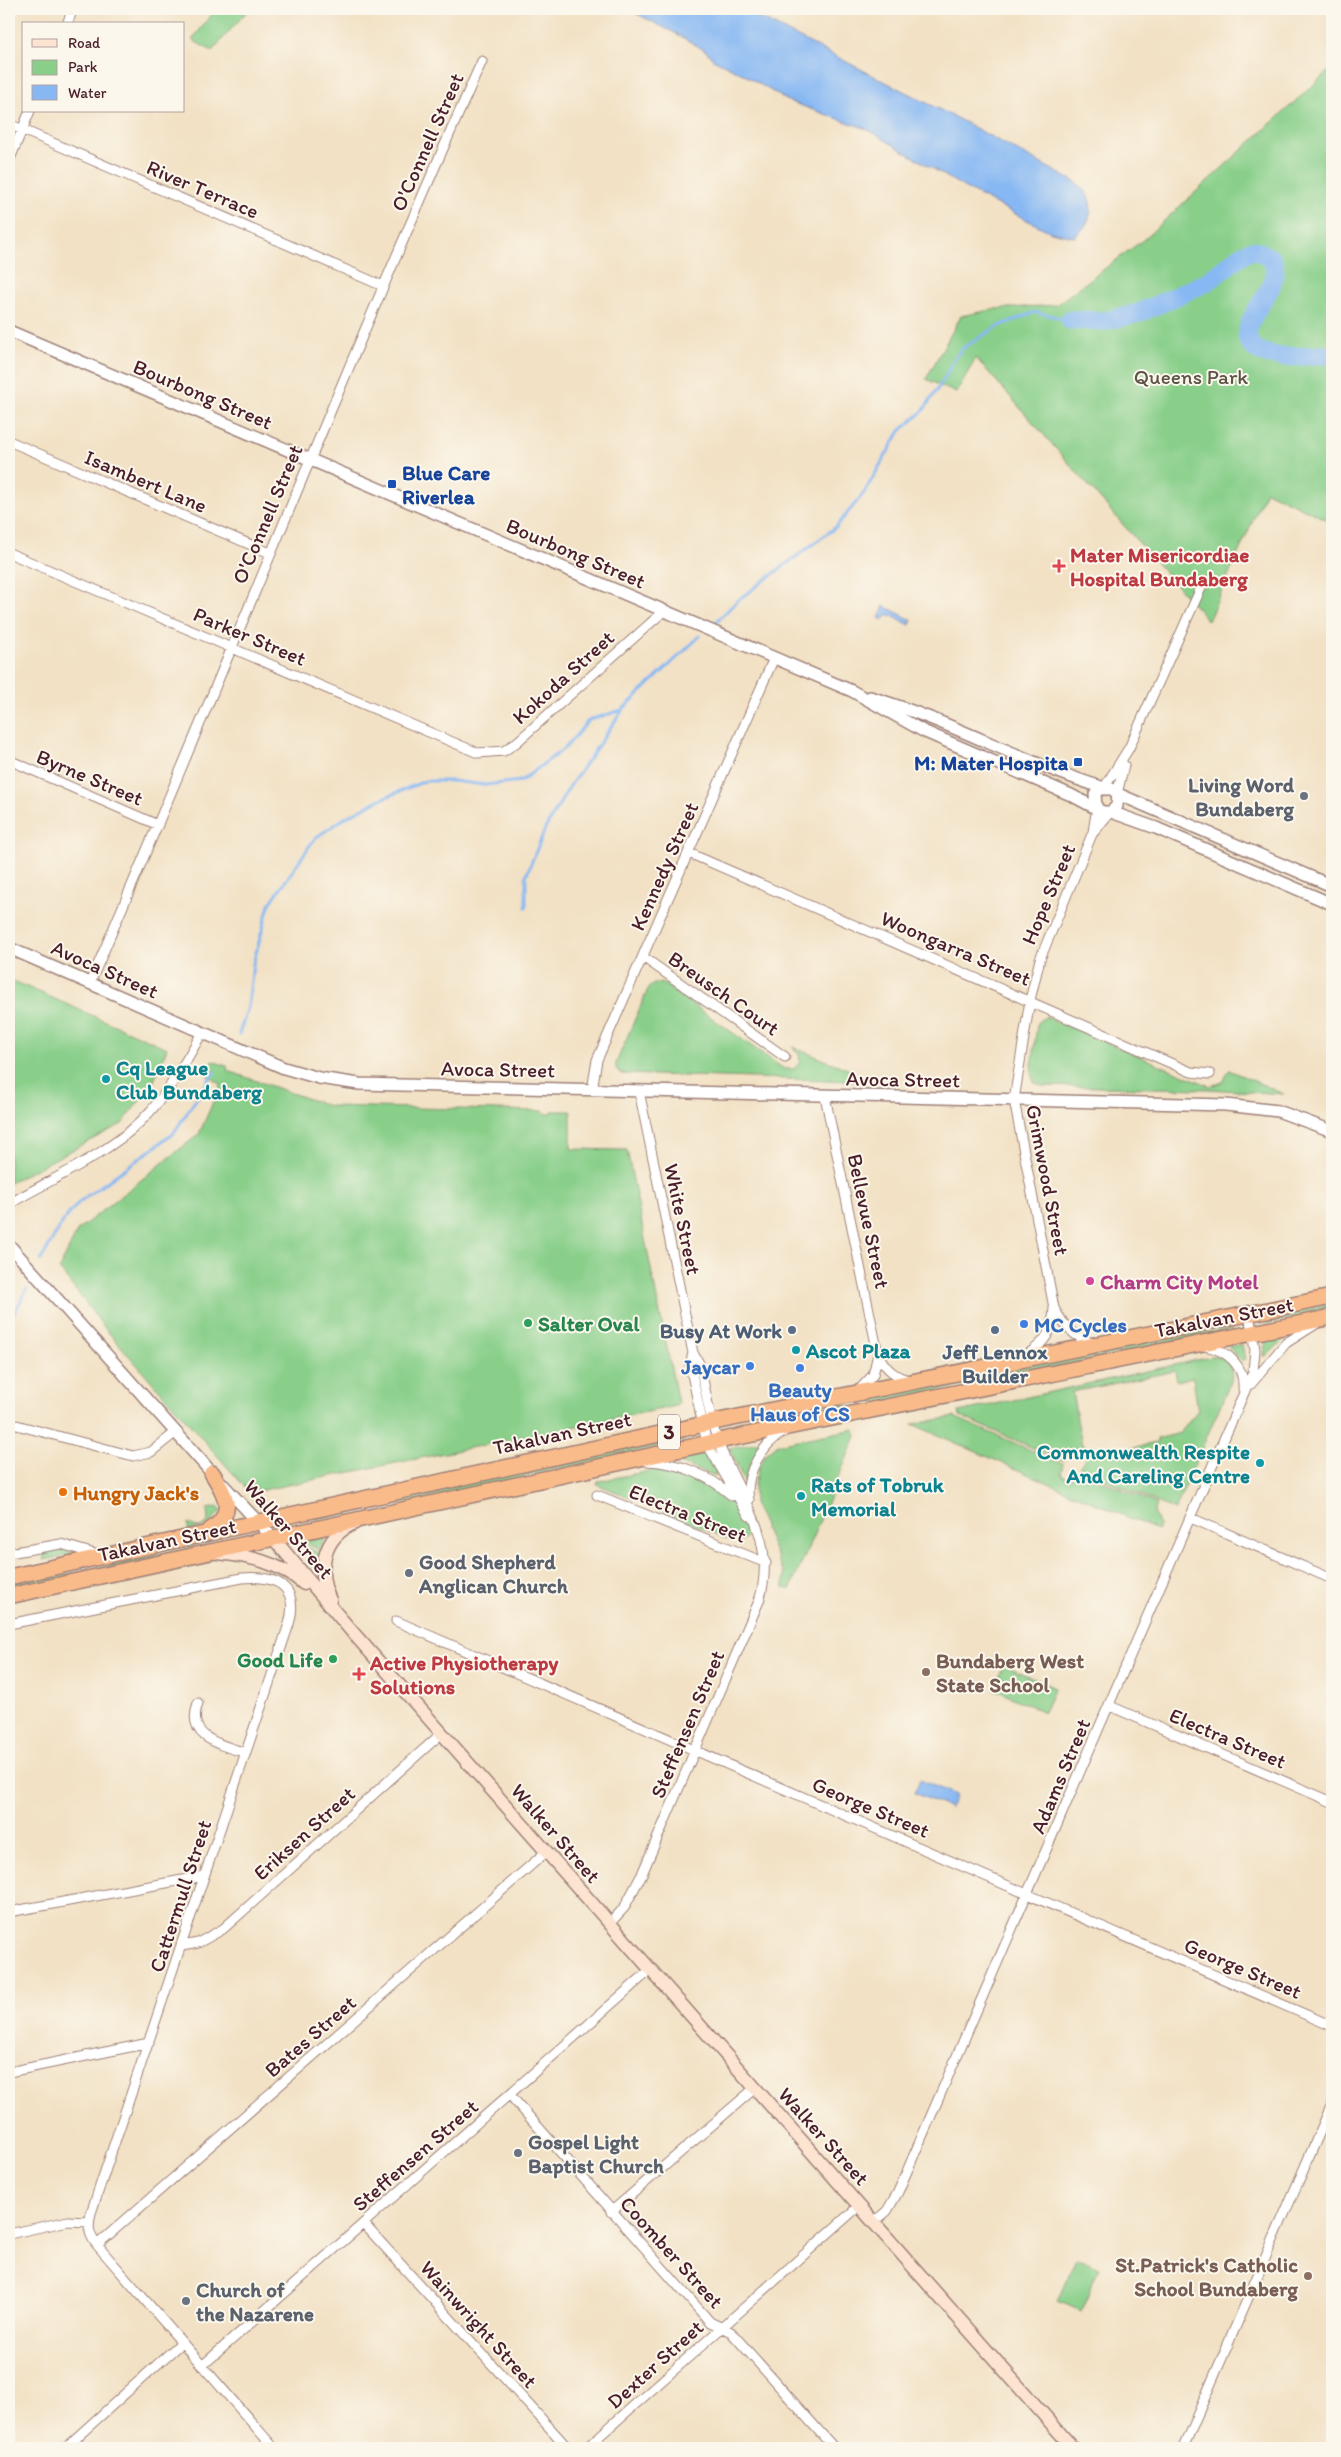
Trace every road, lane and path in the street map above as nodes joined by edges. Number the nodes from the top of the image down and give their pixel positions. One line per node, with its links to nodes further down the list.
1 (72, 9): 2 (street)
2 (68, 22)
3 (482, 61): 8 (street, O'Connell Street)
4 (30, 112): 6 (street)
5 (9, 124): 6 (street, River Terrace)
6 (22, 130): 7 (street); 8 (street, River Terrace)
7 (9, 161)
8 (383, 286): 11 (street, O'Connell Street)
9 (9, 331): 11 (street, Bourbong Street)
10 (9, 441): 13 (street, Isambert Lane)
11 (309, 459): 13 (street, O'Connell Street); 15 (street, Bourbong Street)
12 (9, 553): 16 (street, Parker Street)
13 (270, 553): 16 (street, O'Connell Street)
14 (1201, 588): 21 (street)
15 (664, 611): 17 (street, Bourbong Street); 22 (street, Kokoda Street)
16 (231, 647): 22 (street, Parker Street); 28 (street, O'Connell Street)
17 (774, 658): 18 (street, Bourbong Street); 30 (street, Kennedy Street)
18 (852, 691): 19 (street, Bourbong Street); 20 (street, Bourbong Street)
19 (926, 715): 20 (street); 24 (street, Bourbong Street)
20 (920, 729): 26 (street, Bourbong Street)
21 (1129, 748): 24 (street); 25 (street)
22 (478, 754)
23 (9, 760): 28 (street, Byrne Street)
24 (1104, 788): 25 (street); 26 (street)
25 (1117, 794): 27 (street); 31 (street)
26 (1096, 807): 27 (street); 29 (street, Hope Street)
27 (1110, 812): 29 (street, Hope Street); 32 (street)
28 (158, 825): 35 (street, O'Connell Street)
29 (1093, 832): 36 (street, Hope Street)
30 (688, 853): 34 (street, Kennedy Street); 36 (street, Woongarra Street)
31 (1332, 886)
32 (1332, 904)
33 (9, 948): 35 (street, Avoca Street)
34 (643, 957): 38 (street, Breusch Court); 40 (street, Kennedy Street)
35 (90, 983): 37 (street, Avoca Street)
36 (1030, 1000): 39 (street, Woongarra Street); 43 (street, Grimwood Street)
37 (202, 1032): 40 (street, Avoca Street); 45 (street)
38 (785, 1057)
39 (1210, 1074)
40 (592, 1090): 41 (street, Avoca Street)
41 (639, 1091): 42 (street, Avoca Street); 60 (street, White Street)
42 (825, 1096): 43 (street, Avoca Street); 54 (street, Bellevue Street)
43 (1014, 1100): 44 (street); 48 (street, Grimwood Street)
44 (1332, 1131)
45 (9, 1204)
46 (9, 1245): 62 (street, Walker Street)
47 (1332, 1297): 49 (highway, Takalvan Street / 3)
48 (1054, 1308): 52 (street, Grimwood Street); 55 (street, Grimwood Street)
49 (1249, 1314): 51 (street, Adams Street); 52 (highway, Takalvan Street / 3)
50 (1330, 1318): 51 (highway, Takalvan Street / 3); 58 (street)
51 (1253, 1334): 53 (highway, Takalvan Street / 3); 58 (street, Adams Street)
52 (1098, 1344): 55 (highway, Takalvan Street / 3)
53 (1193, 1345): 58 (street); 61 (highway, Takalvan Street / 3)
54 (878, 1354): 56 (street, Bellevue Street); 57 (street, Bellevue Street)
55 (1018, 1360): 56 (highway, Takalvan Street / 3)
56 (916, 1381): 57 (highway, Takalvan Street / 3)
57 (855, 1393): 60 (highway, Takalvan Street / 3)
58 (1242, 1397): 68 (street, Adams Street)
59 (9, 1422): 62 (street)
60 (708, 1423): 63 (street, White Street); 70 (highway, Takalvan Street / 3)
61 (801, 1425): 63 (highway, Takalvan Street / 3); 67 (street)
62 (176, 1432): 65 (street, Walker Street)
63 (713, 1442): 64 (highway, Takalvan Street / 3); 67 (street, Steffensen Street)
64 (632, 1460): 67 (street); 69 (highway, Takalvan Street / 3)
65 (212, 1473): 70 (street, Walker Street); 71 (highway)
66 (597, 1495): 76 (street, Electra Street)
67 (749, 1512): 76 (street, Steffensen Street)
68 (1191, 1518): 78 (street); 85 (street, Adams Street)
69 (362, 1520): 72 (highway, Takalvan Street / 3); 83 (main road)
70 (259, 1521): 71 (highway, Takalvan Street / 3); 72 (street, Walker Street)
71 (203, 1535): 75 (highway, Takalvan Street / 3)
72 (274, 1538): 74 (highway, Takalvan Street / 3); 80 (main road, Walker Street)
73 (9, 1553): 75 (street)
74 (210, 1553): 79 (highway, Takalvan Street / 3); 80 (main road)
75 (103, 1557): 77 (highway, Takalvan Street / 3)
76 (766, 1563): 87 (street, Steffensen Street)
77 (9, 1577)
78 (1332, 1579)
79 (9, 1596)
80 (326, 1601): 83 (main road, Walker Street)
81 (396, 1621): 87 (street, George Street)
82 (9, 1624): 88 (street, Cattermull Street)
83 (348, 1627): 86 (main road, Walker Street)
84 (198, 1703): 88 (street)
85 (1110, 1706): 89 (street, Electra Street); 92 (street, Adams Street)
86 (442, 1734): 90 (main road, Walker Street); 95 (street, Eriksen Street)
87 (694, 1750): 92 (street, George Street); 94 (street, Steffensen Street)
88 (246, 1753): 91 (street, Cattermull Street)
89 (1332, 1802)
90 (546, 1852): 94 (main road, Walker Street); 109 (street, Bates Street)
91 (204, 1876): 93 (street); 95 (street, Cattermull Street)
92 (1028, 1894): 97 (street, George Street); 106 (street, Adams Street)
93 (9, 1912)
94 (609, 1924): 96 (main road, Walker Street)
95 (182, 1946): 98 (street, Cattermull Street)
96 (650, 1970): 100 (main road, Walker Street); 101 (street, Steffensen Street)
97 (1332, 2026)
98 (149, 2044): 99 (street); 105 (street, Cattermull Street)
99 (9, 2072)
100 (755, 2088): 103 (main road, Walker Street); 104 (street)
101 (510, 2095): 104 (street, Coomber Street); 107 (street, Steffensen Street)
102 (1332, 2104): 119 (street)
103 (859, 2206): 106 (main road, Walker Street); 110 (street, Dexter Street)
104 (611, 2212): 110 (street, Coomber Street)
105 (89, 2222): 108 (street); 109 (street)
106 (874, 2222): 118 (main road, Walker Street)
107 (364, 2224): 112 (street, Steffensen Street); 115 (street, Wainwright Street)
108 (9, 2234)
109 (97, 2245): 111 (street)
110 (722, 2328): 116 (street, Dexter Street); 117 (street, Coomber Street)
111 (181, 2344): 112 (street); 113 (street)
112 (202, 2366): 114 (street)
113 (65, 2448)
114 (274, 2448)
115 (568, 2448)
116 (586, 2448)
117 (834, 2448)
118 (1073, 2448)
119 (1183, 2448)

